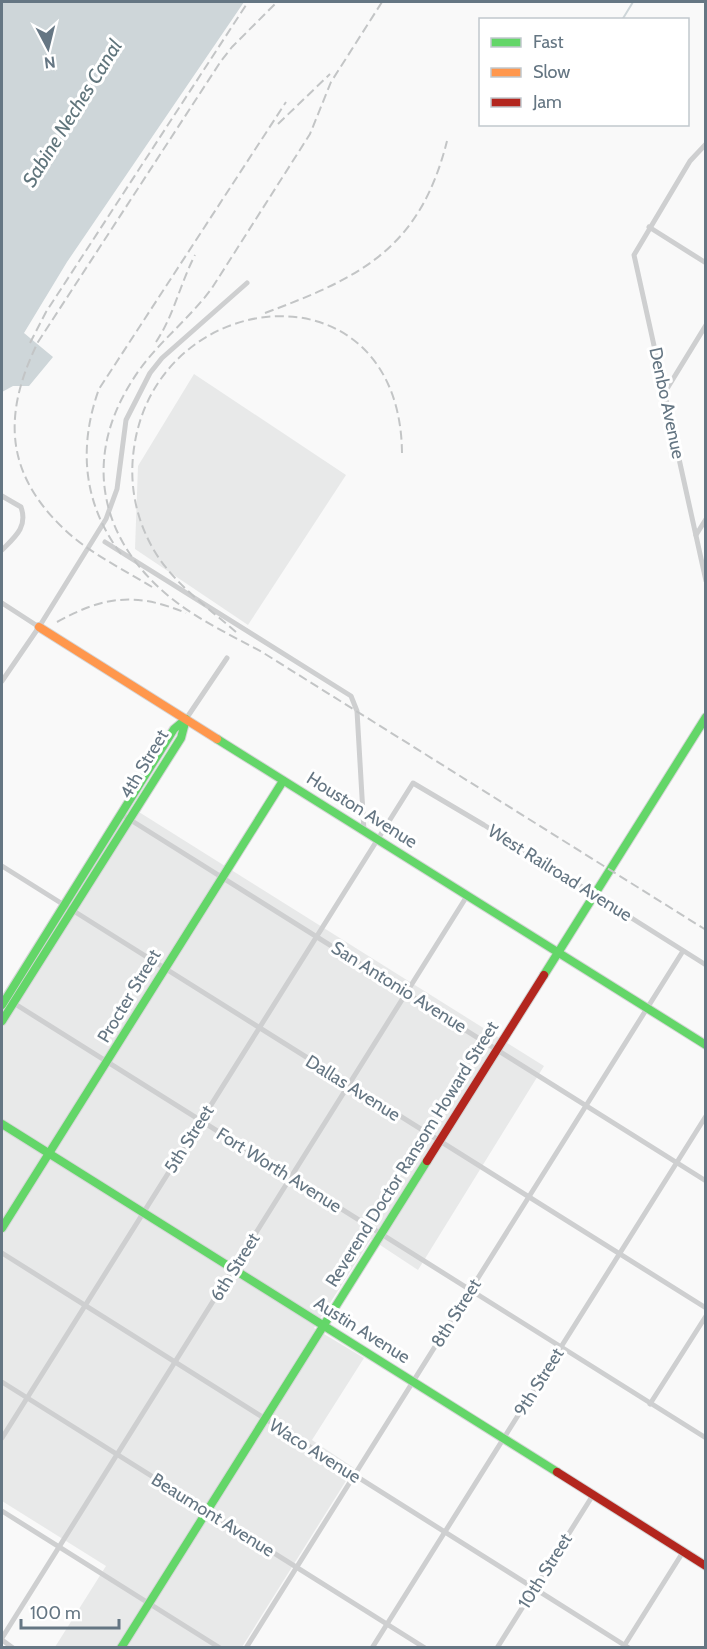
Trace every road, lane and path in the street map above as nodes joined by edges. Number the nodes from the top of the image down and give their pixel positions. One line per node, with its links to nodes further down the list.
1 (705, 144): 2 (street, Denbo Avenue)
2 (649, 227): 3 (street); 6 (street, Denbo Avenue)
3 (705, 263)
4 (247, 283): 14 (street)
5 (705, 325): 6 (street)
6 (665, 392): 9 (street, Denbo Avenue)
7 (2, 496): 11 (street)
8 (705, 519): 9 (street)
9 (696, 535): 12 (street, Denbo Avenue)
10 (105, 542): 22 (street)
11 (2, 550)
12 (705, 581)
13 (2, 603): 14 (street, Houston Avenue)
14 (39, 627): 16 (street); 18 (street, Houston Avenue)
15 (227, 658): 18 (street)
16 (2, 681)
17 (705, 717): 26 (street, Reverend Doctor Ransom Howard Street)
18 (186, 719): 19 (street, Houston Avenue); 21 (street, 4th Street)
19 (283, 781): 22 (street, Houston Avenue); 25 (street, Procter Street)
20 (412, 783): 23 (street, 5th Street); 26 (street, West Railroad Avenue)
21 (125, 817): 25 (street, San Antonio Avenue); 28 (street, 4th Street); 29 (street, 4th Street)
22 (364, 831): 23 (street, Houston Avenue)
23 (377, 839): 27 (street, Houston Avenue); 30 (street, 5th Street)
24 (2, 866): 28 (street, Dallas Avenue)
25 (223, 876): 30 (street, San Antonio Avenue); 34 (street, Procter Street)
26 (594, 895): 31 (street, West Railroad Avenue); 32 (street, Reverend Doctor Ransom Howard Street)
27 (468, 896): 32 (street, Houston Avenue); 35 (street, 6th Street)
28 (64, 905): 29 (street, Dallas Avenue); 36 (street, 4th Street)
29 (72, 910): 34 (street, Dallas Avenue); 36 (street, 4th Street)
30 (317, 935): 35 (street, San Antonio Avenue); 39 (street, 5th Street)
31 (683, 951): 33 (street, West Railroad Avenue); 37 (street, 8th Street)
32 (557, 952): 37 (street, Houston Avenue); 41 (street, Reverend Doctor Ransom Howard Street)
33 (705, 965)
34 (164, 969): 39 (street, Dallas Avenue); 42 (street, Procter Street)
35 (407, 992): 41 (street, San Antonio Avenue); 43 (street, 6th Street)
36 (7, 1002): 38 (street, 4th Street); 42 (street, Fort Worth Avenue)
37 (647, 1008): 40 (street, Houston Avenue); 44 (street, 8th Street)
38 (2, 1021)
39 (259, 1028): 43 (street, Dallas Avenue); 46 (street, 5th Street)
40 (705, 1045)
41 (497, 1049): 44 (street, San Antonio Avenue); 48 (street, Reverend Doctor Ransom Howard Street)
42 (108, 1062): 46 (street, Fort Worth Avenue); 49 (street, Procter Street)
43 (349, 1085): 48 (street, Dallas Avenue); 51 (street, 6th Street)
44 (586, 1106): 50 (street, San Antonio Avenue); 53 (street, 8th Street)
45 (705, 1116): 50 (street, 9th Street)
46 (201, 1120): 51 (street, Fort Worth Avenue); 54 (street, 5th Street)
47 (2, 1124): 49 (street, Austin Avenue)
48 (439, 1142): 53 (street, Dallas Avenue); 56 (street, Reverend Doctor Ransom Howard Street)
49 (48, 1153): 54 (street, Austin Avenue); 55 (street, Procter Street)
50 (676, 1163): 52 (street, San Antonio Avenue); 58 (street, 9th Street)
51 (291, 1178): 56 (street, Fort Worth Avenue); 59 (street, 6th Street)
52 (705, 1181)
53 (529, 1197): 58 (street, Dallas Avenue); 60 (street, 8th Street)
54 (143, 1213): 59 (street, Austin Avenue); 61 (street, 5th Street)
55 (2, 1228)
56 (381, 1235): 60 (street, Fort Worth Avenue); 64 (street, Reverend Doctor Ransom Howard Street)
57 (2, 1253): 61 (street, Waco Avenue)
58 (619, 1254): 62 (street, Dallas Avenue); 65 (street, 9th Street)
59 (233, 1269): 64 (street, Austin Avenue); 66 (street, 6th Street)
60 (470, 1290): 65 (street, Fort Worth Avenue); 68 (street, 8th Street)
61 (84, 1306): 66 (street, Waco Avenue); 69 (street, 5th Street)
62 (705, 1308)
63 (705, 1316): 70 (street)
64 (324, 1326): 68 (street, Austin Avenue); 71 (street, Reverend Doctor Ransom Howard Street)
65 (561, 1347): 70 (street, Fort Worth Avenue); 74 (street, 9th Street)
66 (175, 1362): 71 (street, Waco Avenue); 75 (street, 6th Street)
67 (2, 1382): 69 (street, Beaumont Avenue)
68 (413, 1382): 74 (street, Austin Avenue); 76 (street, 8th Street)
69 (27, 1398): 72 (street, 5th Street); 75 (street, Beaumont Avenue)
70 (650, 1404): 73 (street, Fort Worth Avenue)
71 (265, 1419): 76 (street, Waco Avenue); 78 (street, Reverend Doctor Ransom Howard Street)
72 (2, 1438)
73 (705, 1438)
74 (503, 1439): 77 (street, Austin Avenue); 80 (street, 9th Street)
75 (117, 1454): 78 (street, Beaumont Avenue); 81 (street, 6th Street)
76 (355, 1475): 80 (street, Waco Avenue); 84 (street, 8th Street)
77 (593, 1495): 82 (street, Austin Avenue); 85 (street, 10th Street)
78 (207, 1510): 84 (street, Beaumont Avenue); 86 (street, Reverend Doctor Ransom Howard Street)
79 (2, 1511): 81 (street)
80 (445, 1532): 85 (street, Waco Avenue); 87 (street, 9th Street)
81 (58, 1547): 86 (street); 88 (street, 6th Street)
82 (683, 1552): 83 (street, Austin Avenue); 89 (street)
83 (705, 1566)
84 (297, 1567): 87 (street, Beaumont Avenue); 93 (street, 8th Street)
85 (535, 1587): 89 (street, Waco Avenue); 96 (street, 10th Street)
86 (149, 1604): 91 (street, Reverend Doctor Ransom Howard Street); 92 (street)
87 (387, 1623): 94 (street, 9th Street); 95 (street, Beaumont Avenue)
88 (2, 1639): 90 (street)
89 (626, 1646)
90 (13, 1647)
91 (121, 1647)
92 (220, 1647)
93 (246, 1647)
94 (372, 1647)
95 (425, 1647)
96 (497, 1647)

